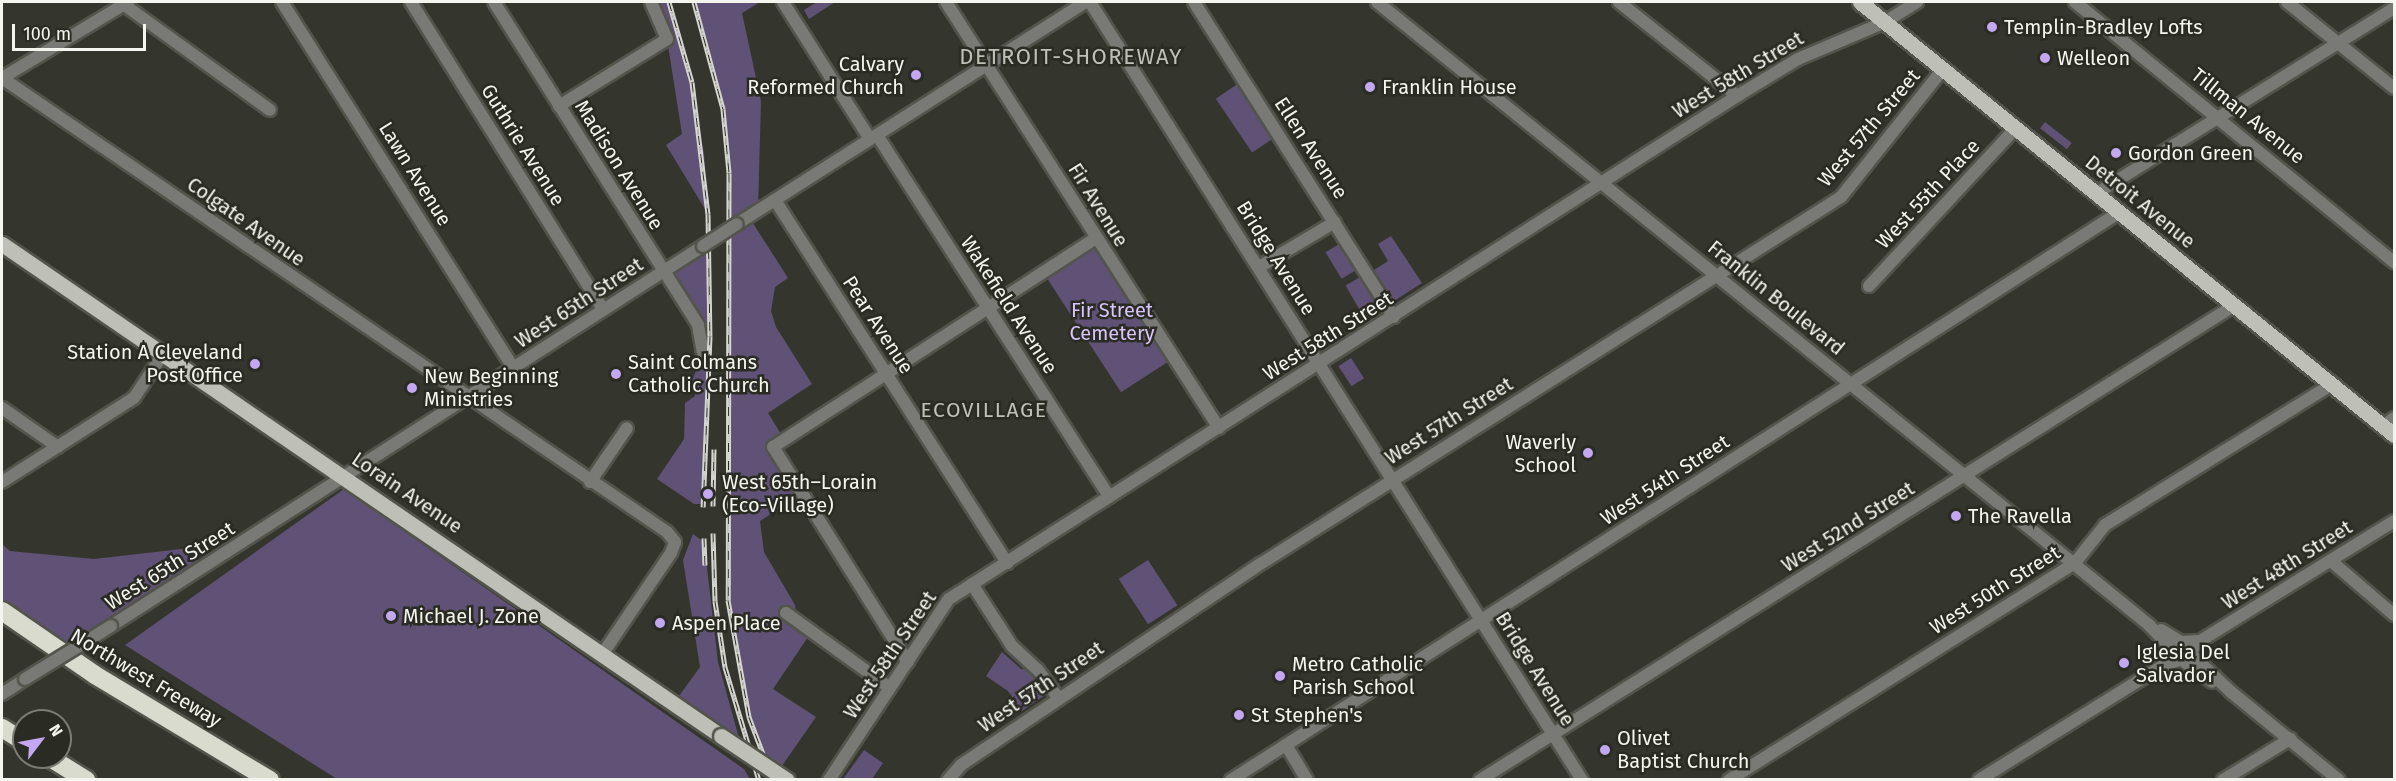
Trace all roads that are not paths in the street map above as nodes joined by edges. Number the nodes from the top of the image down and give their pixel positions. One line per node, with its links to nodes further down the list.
1 (282, 2): 49 (street, Lawn Avenue)
2 (411, 2): 44 (street, Guthrie Avenue)
3 (494, 2): 25 (street, Madison Avenue)
4 (651, 2): 25 (street)
5 (783, 2): 29 (street, Wakefield Avenue)
6 (946, 2): 20 (street, Fir Avenue)
7 (1085, 2): 20 (street, West 65th Street)
8 (1090, 2): 38 (street, Bridge Avenue)
9 (1194, 2): 34 (street, Ellen Avenue)
10 (1377, 2): 30 (street, Franklin Boulevard)
11 (1619, 2): 24 (street)
12 (1860, 2): 18 (main road, Detroit Avenue)
13 (1917, 2): 18 (street, West 58th Street)
14 (2075, 2): 27 (street, Tillman Avenue)
15 (2287, 2): 19 (street)
16 (126, 3): 22 (street); 26 (street)
17 (2394, 8): 19 (street)
18 (1885, 22): 21 (main road, Detroit Avenue); 24 (street, West 58th Street)
19 (2339, 43): 23 (street); 27 (street)
20 (985, 65): 29 (street, West 65th Street); 35 (street, Fir Avenue)
21 (1943, 69): 28 (main road, Detroit Avenue); 40 (street, West 57th Street)
22 (2, 78): 53 (street, Colgate Avenue)
23 (2394, 88)
24 (1737, 96): 30 (street, West 58th Street)
25 (559, 106): 39 (street, Madison Avenue)
26 (270, 110)
27 (2217, 116): 31 (street); 37 (street, Tillman Avenue)
28 (2016, 128): 31 (main road, Detroit Avenue); 41 (street, West 55th Place)
29 (873, 137): 32 (street, West 65th Street); 43 (street, Wakefield Avenue)
30 (1603, 182): 40 (street, Franklin Boulevard); 45 (street, West 58th Street)
31 (2097, 193): 33 (main road, Detroit Avenue)
32 (775, 200): 39 (street, West 65th Street, bridge); 50 (street, Pear Avenue)
33 (2120, 212): 42 (main road, Detroit Avenue); 51 (street, West 54th Street)
34 (1335, 222): 38 (street); 45 (street, Ellen Avenue)
35 (1096, 238): 43 (street); 57 (street, Fir Avenue)
36 (2, 244): 47 (main road, Lorain Avenue)
37 (2394, 262)
38 (1260, 267): 48 (street, Bridge Avenue)
39 (663, 272): 44 (street, West 65th Street); 46 (street, Madison Avenue)
40 (1717, 275): 51 (street, Franklin Boulevard); 61 (street, West 57th Street)
41 (1869, 286)
42 (2235, 305): 52 (main road, Detroit Avenue); 60 (street, West 52nd Street)
43 (987, 308): 50 (street); 64 (street, Wakefield Avenue)
44 (603, 309): 49 (street, West 65th Street)
45 (1394, 317): 48 (street, West 58th Street)
46 (703, 352)
47 (163, 354): 58 (street); 59 (main road, Lorain Avenue)
48 (1319, 363): 57 (street, West 58th Street); 61 (street, Bridge Avenue)
49 (513, 368): 53 (street, West 65th Street)
50 (886, 373): 67 (street, Pear Avenue); 76 (street)
51 (1850, 383): 60 (street, Franklin Boulevard); 73 (street, West 54th Street)
52 (2332, 384): 55 (main road, Detroit Avenue); 68 (street, West 50th Street)
53 (468, 398): 59 (street, West 65th Street); 63 (street)
54 (2, 408): 58 (street)
55 (2390, 426)
56 (627, 428): 63 (street)
57 (1219, 428): 64 (street, West 58th Street)
58 (58, 447): 62 (street)
59 (346, 477): 75 (main road, Lorain Avenue); 78 (street, West 65th Street, bridge)
60 (1964, 477): 68 (street, Franklin Boulevard); 80 (street, West 52nd Street)
61 (1392, 479): 73 (street, Bridge Avenue); 79 (street, West 57th Street)
62 (2, 482)
63 (590, 482): 75 (street)
64 (1109, 497): 67 (street, West 58th Street)
65 (2394, 521): 66 (street, West 48th Street)
66 (2331, 561): 72 (street); 74 (street, West 48th Street)
67 (1007, 563): 69 (street, West 58th Street)
68 (2074, 564): 74 (street, Franklin Boulevard); 93 (street, West 50th Street)
69 (972, 584): 76 (street, West 58th Street); 79 (street)
70 (2, 611): 85 (highway, Northwest Freeway)
71 (786, 613): 77 (street)
72 (2394, 615)
73 (1483, 622): 80 (street, Bridge Avenue); 82 (street, West 54th Street)
74 (2182, 652): 81 (street, Franklin Boulevard); 94 (street, West 48th Street)
75 (603, 653): 86 (main road, Lorain Avenue, bridge)
76 (908, 662): 77 (street, West 58th Street)
77 (890, 688): 87 (street, West 58th Street)
78 (2, 694)
79 (1059, 699): 88 (street, West 57th Street)
80 (1553, 734): 91 (street, West 52nd Street); 92 (street, Bridge Avenue)
81 (2290, 739): 95 (street); 96 (street, Franklin Boulevard)
82 (1286, 745): 89 (street, West 54th Street); 90 (street)
83 (68, 769): 84 (highway)
84 (86, 780)
85 (270, 780)
86 (787, 780)
87 (829, 780)
88 (948, 780)
89 (1231, 780)
90 (1307, 780)
91 (1480, 780)
92 (1582, 780)
93 (1729, 780)
94 (1979, 780)
95 (2223, 780)
96 (2339, 780)

